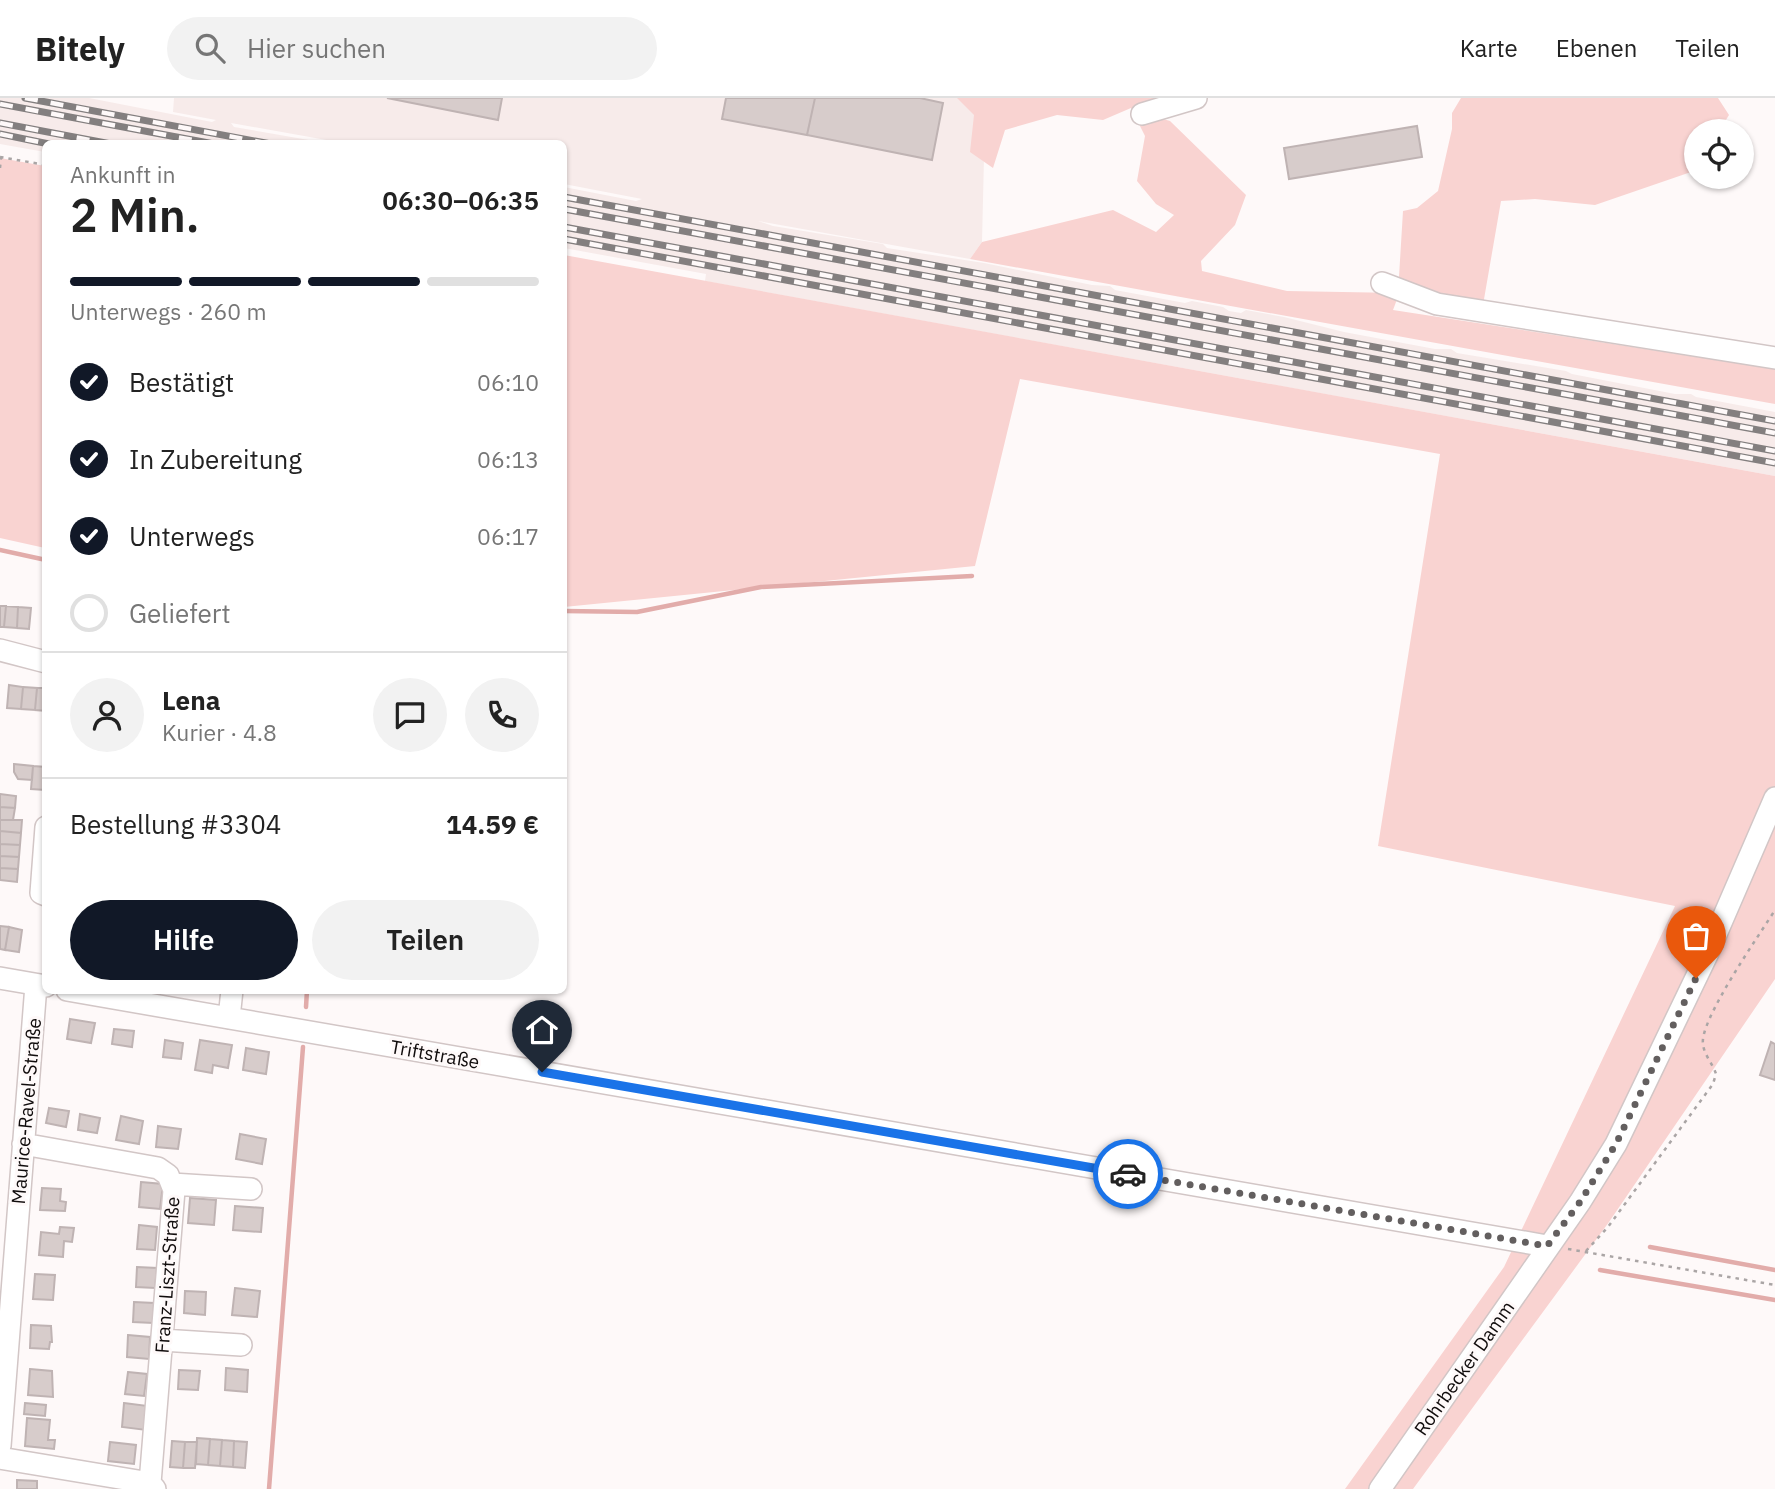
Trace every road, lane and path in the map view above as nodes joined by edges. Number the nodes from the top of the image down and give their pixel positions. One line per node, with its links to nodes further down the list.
1 (1196, 98): 2 (street)
2 (1142, 114)
3 (1, 157): 4 (path); 5 (path)
4 (42, 164)
5 (0, 168)
6 (1382, 284): 7 (street)
7 (1775, 358)
8 (0, 650): 9 (street)
9 (42, 661)
10 (1775, 798): 22 (street, Rohrbecker Damm)
11 (1775, 910): 23 (path)
12 (0, 978): 13 (street)
13 (42, 982)
14 (42, 990): 18 (street, Maurice-Ravel-Straße)
15 (90, 994): 17 (street, Triftstraße)
16 (232, 994): 17 (street)
17 (229, 1018): 22 (street, Triftstraße)
18 (23, 1144): 19 (street, Franz-Liszt-Straße); 21 (street, Maurice-Ravel-Straße)
19 (172, 1185): 20 (street); 25 (street, Franz-Liszt-Straße)
20 (251, 1189)
21 (8, 1222): 27 (street, Maurice-Ravel-Straße)
22 (1547, 1246): 23 (path); 31 (street, Rohrbecker Damm)
23 (1586, 1251): 24 (path)
24 (1775, 1285)
25 (162, 1340): 26 (street); 30 (street, Franz-Liszt-Straße)
26 (241, 1345)
27 (3, 1383): 28 (street, Maurice-Ravel-Straße)
28 (0, 1446)
29 (0, 1458): 30 (street, Franz-Liszt-Straße)
30 (152, 1486)
31 (1380, 1489)

